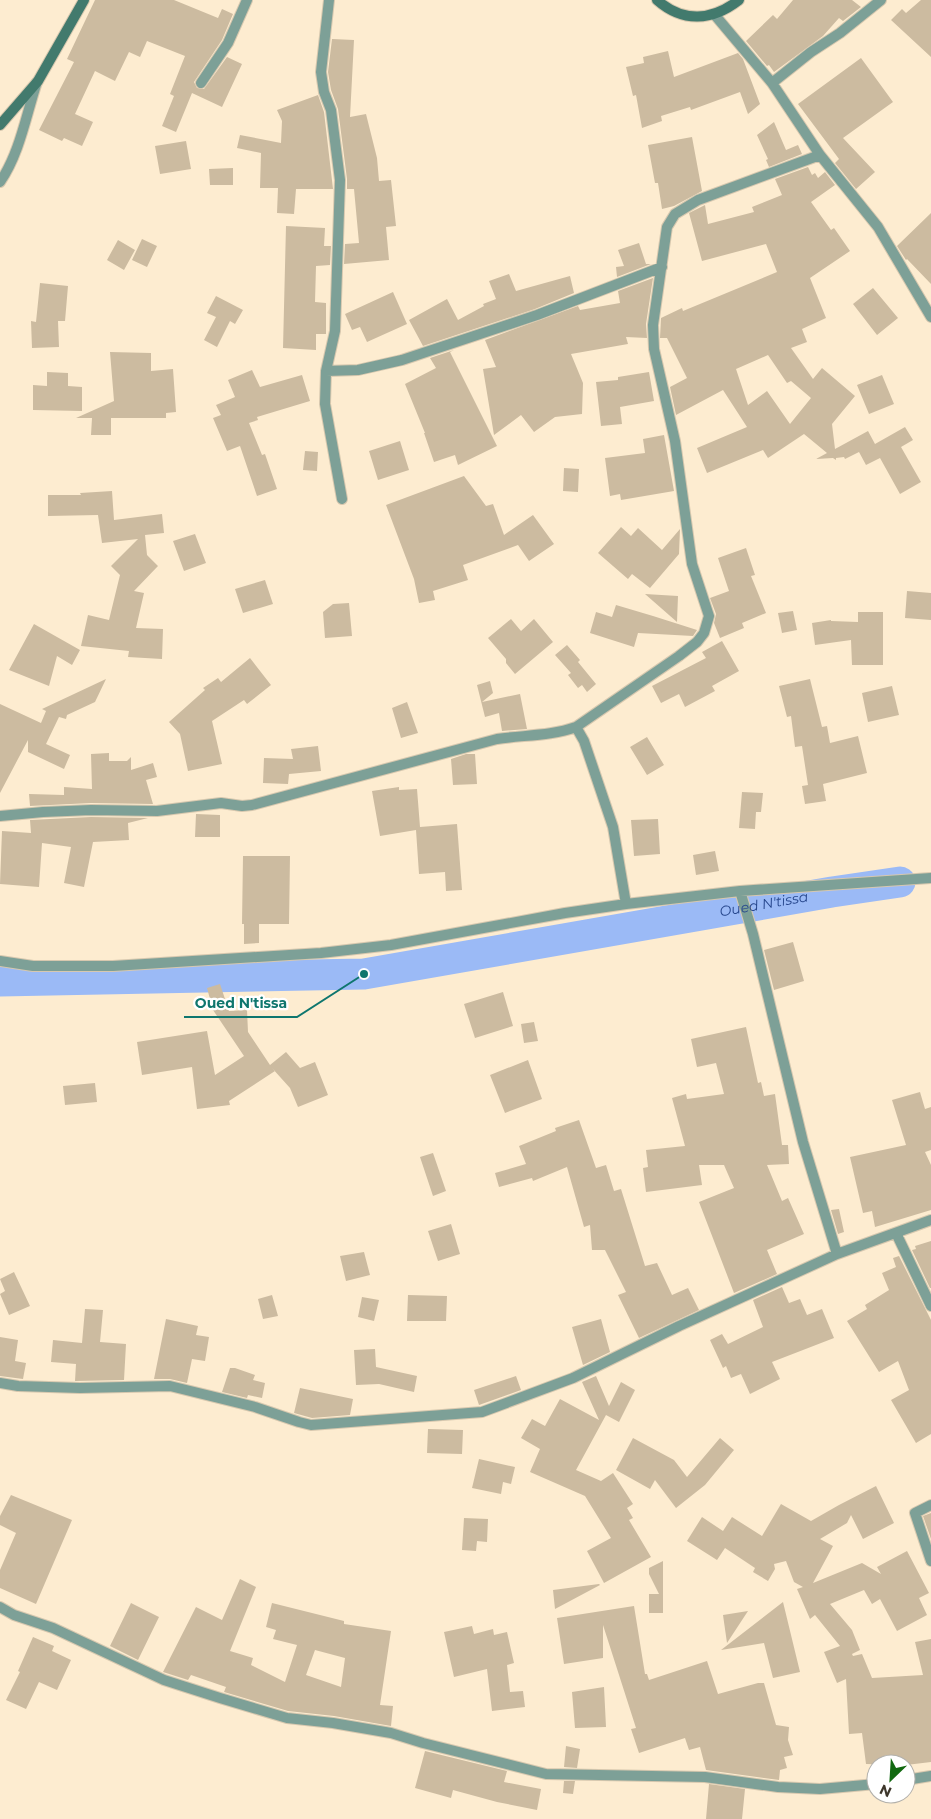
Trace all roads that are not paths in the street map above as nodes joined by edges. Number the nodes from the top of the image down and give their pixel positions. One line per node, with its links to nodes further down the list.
1 (84, 0): 8 (main road)
2 (247, 0): 9 (street)
3 (329, 0): 16 (street)
4 (657, 0): 7 (main road)
5 (740, 0): 7 (main road)
6 (881, 0): 10 (street)
7 (714, 14): 10 (street)
8 (38, 81): 11 (main road); 13 (street)
9 (201, 83)
10 (772, 83): 12 (street)
11 (0, 125)
12 (820, 155): 14 (street); 15 (street)
13 (0, 182)
14 (662, 267): 16 (street); 18 (street)
15 (931, 317)
16 (326, 371): 17 (street)
17 (342, 499)
18 (576, 727): 19 (street); 22 (street)
19 (0, 816)
20 (931, 878): 21 (street)
21 (740, 891): 22 (street); 26 (street)
22 (626, 904): 23 (street)
23 (0, 961)
24 (931, 1220): 25 (street)
25 (896, 1233): 26 (street); 27 (street)
26 (838, 1254): 28 (street)
27 (931, 1306)
28 (0, 1383)
29 (931, 1505): 30 (street)
30 (931, 1561)
31 (0, 1608): 34 (street)
32 (931, 1776): 33 (street)
33 (916, 1778)
34 (866, 1785)

